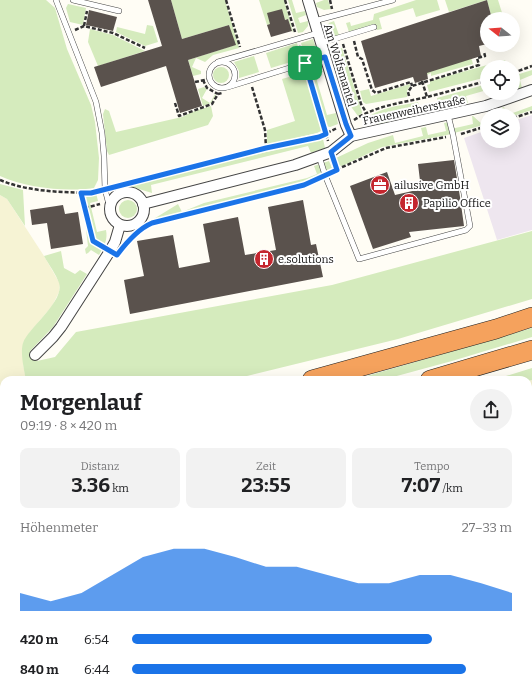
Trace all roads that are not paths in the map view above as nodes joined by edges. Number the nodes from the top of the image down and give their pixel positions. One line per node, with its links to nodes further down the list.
1 (56, 0): 16 (lane)
2 (73, 0): 5 (lane)
3 (308, 0): 6 (street, Am Wolfsmantel)
4 (393, 0): 6 (lane)
5 (119, 11)
6 (314, 21): 8 (street, Am Wolfsmantel)
7 (374, 27): 8 (lane)
8 (319, 38): 9 (street, Am Wolfsmantel); 10 (lane)
9 (325, 57): 11 (lane); 14 (street, Am Wolfsmantel)
10 (218, 62): 11 (lane); 11 (lane)
11 (228, 87)
12 (532, 90): 13 (street, Frauenweiherstraße)
13 (448, 115): 14 (street, Frauenweiherstraße); 15 (lane)
14 (351, 136): 15 (street, Frauenweiherstraße)
15 (319, 156): 17 (street, Frauenweiherstraße)
16 (110, 202): 17 (street); 18 (street)
17 (143, 204): 18 (street)
18 (120, 225): 21 (street)
19 (532, 317): 22 (highway)
20 (532, 350): 23 (highway)
21 (35, 355)
22 (327, 376)
23 (444, 376)

